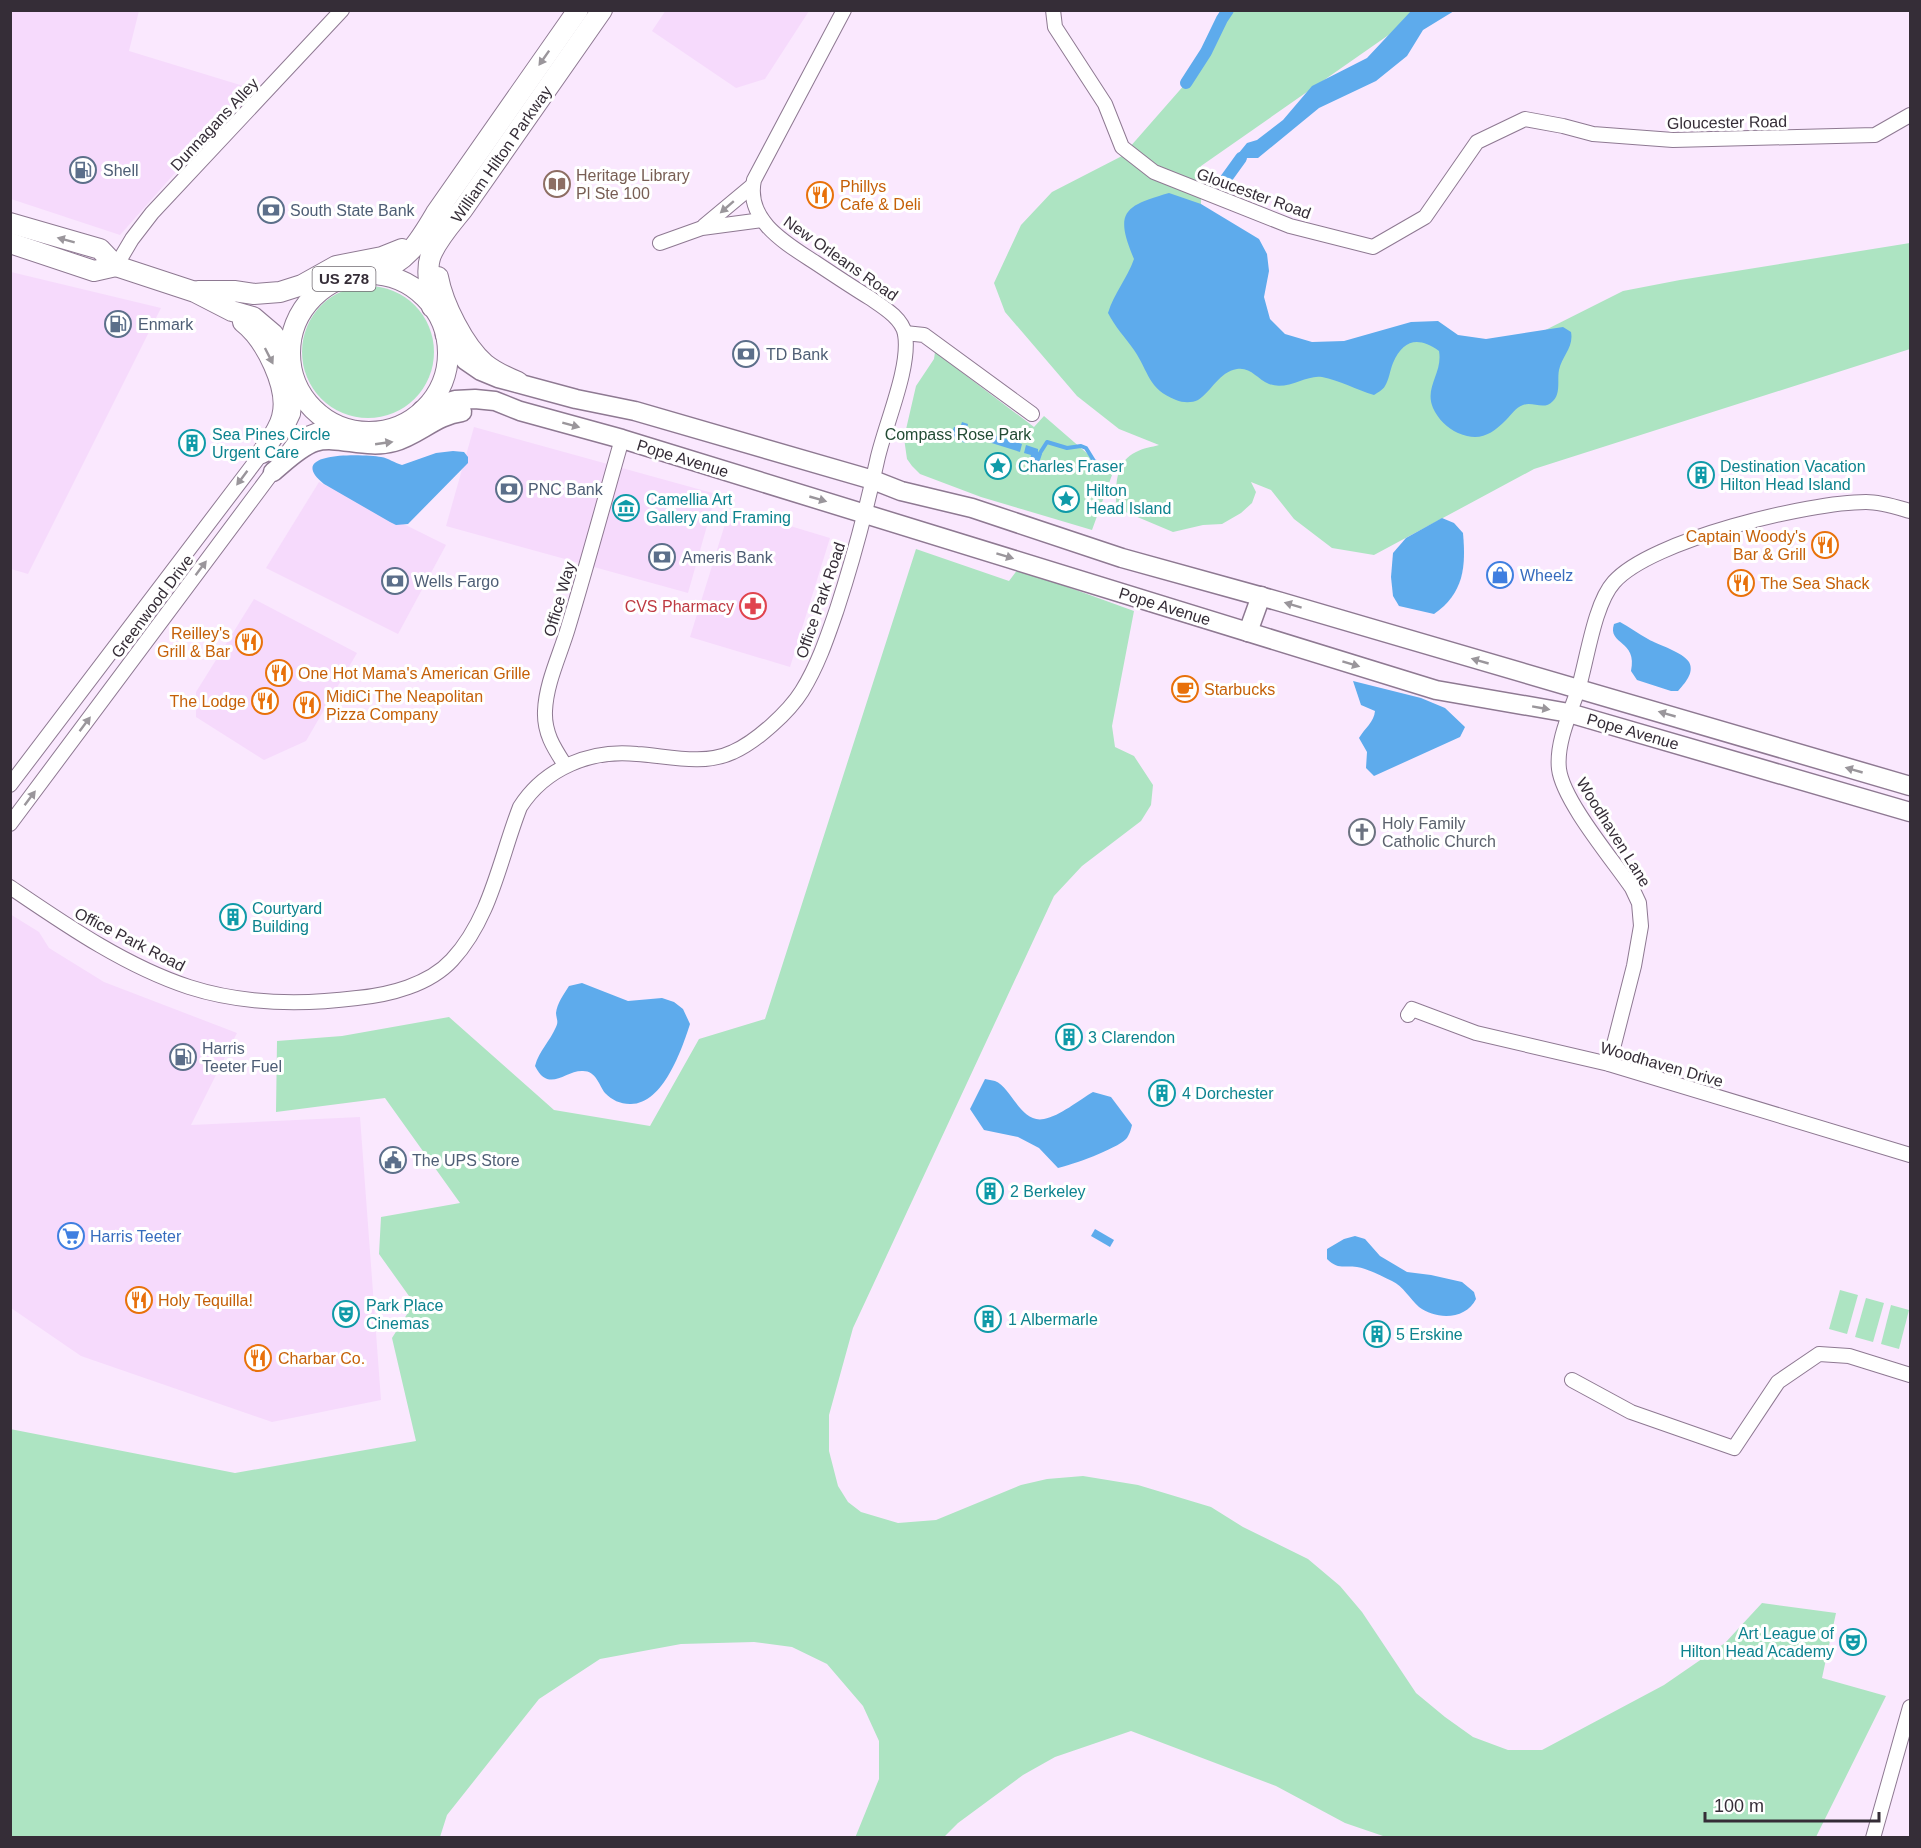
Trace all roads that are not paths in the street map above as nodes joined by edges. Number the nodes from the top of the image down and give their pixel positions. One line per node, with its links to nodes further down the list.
1 (342, 10): 15 (street, Dunnagans Alley)
2 (578, 10): 9 (highway, William Hilton Parkway, one-way to 9)
3 (602, 10): 8 (highway, William Hilton Parkway)
4 (844, 10): 7 (street)
5 (1053, 10): 6 (street, Gloucester Road)
6 (1911, 115)
7 (752, 186): 10 (street, New Orleans Road); 12 (street, one-way to 12)
8 (463, 208): 19 (highway, William Hilton Parkway); 23 (highway)
9 (436, 213): 16 (highway, William Hilton Parkway); 18 (highway)
10 (762, 220): 12 (street); 20 (street, New Orleans Road)
11 (10, 223): 15 (highway, US 278, one-way to 11)
12 (702, 228): 14 (street)
13 (10, 243): 15 (highway, US 278)
14 (660, 243)
15 (116, 266): 18 (highway, US 278)
16 (373, 274): 17 (highway, US 278); 19 (highway, US 278)
17 (326, 286): 18 (highway, US 278); 22 (highway, US 278)
18 (195, 291): 22 (highway, US 278); 30 (highway, one-way to 30)
19 (432, 307): 21 (highway, US 278)
20 (905, 333): 27 (street); 32 (street)
21 (445, 335): 23 (main road, Pope Avenue); 25 (highway, US 278)
22 (290, 358): 24 (highway, US 278)
23 (518, 382): 32 (main road, Pope Avenue)
24 (296, 385): 28 (highway, US 278); 30 (street, Greenwood Drive)
25 (422, 410): 26 (main road, Pope Avenue); 28 (highway, US 278)
26 (520, 411): 29 (main road, Pope Avenue, one-way to 29); 31 (main road, one-way to 26)
27 (1032, 414)
28 (333, 424): 31 (street, Greenwood Drive)
29 (622, 439): 34 (main road, Pope Avenue, one-way to 34); 39 (street, Office Way)
30 (262, 453): 40 (street, Greenwood Drive, one-way to 40)
31 (273, 472): 43 (street, Greenwood Drive, one-way to 31)
32 (873, 480): 34 (street, Office Park Road); 35 (main road, Pope Avenue)
33 (1911, 511): 37 (street, Woodhaven Lane)
34 (864, 513): 36 (main road, Pope Avenue, one-way to 36); 39 (street, Office Park Road)
35 (1261, 596): 36 (main road); 37 (main road, Pope Avenue, one-way to 35)
36 (1248, 632): 38 (main road, Pope Avenue, one-way to 38)
37 (1578, 690): 38 (street, Woodhaven Lane); 41 (main road, Pope Avenue, one-way to 37)
38 (1569, 712): 42 (main road, Pope Avenue); 46 (street, Woodhaven Lane)
39 (565, 765): 44 (street, Office Park Road)
40 (10, 785)
41 (1911, 786)
42 (1911, 812)
43 (10, 824)
44 (10, 887)
45 (1408, 1015): 46 (street, Woodhaven Drive)
46 (1609, 1064): 47 (street, Woodhaven Drive)
47 (1911, 1155)
48 (1911, 1375): 49 (street)
49 (1572, 1380)
50 (1911, 1707): 51 (street)
51 (1873, 1838)

